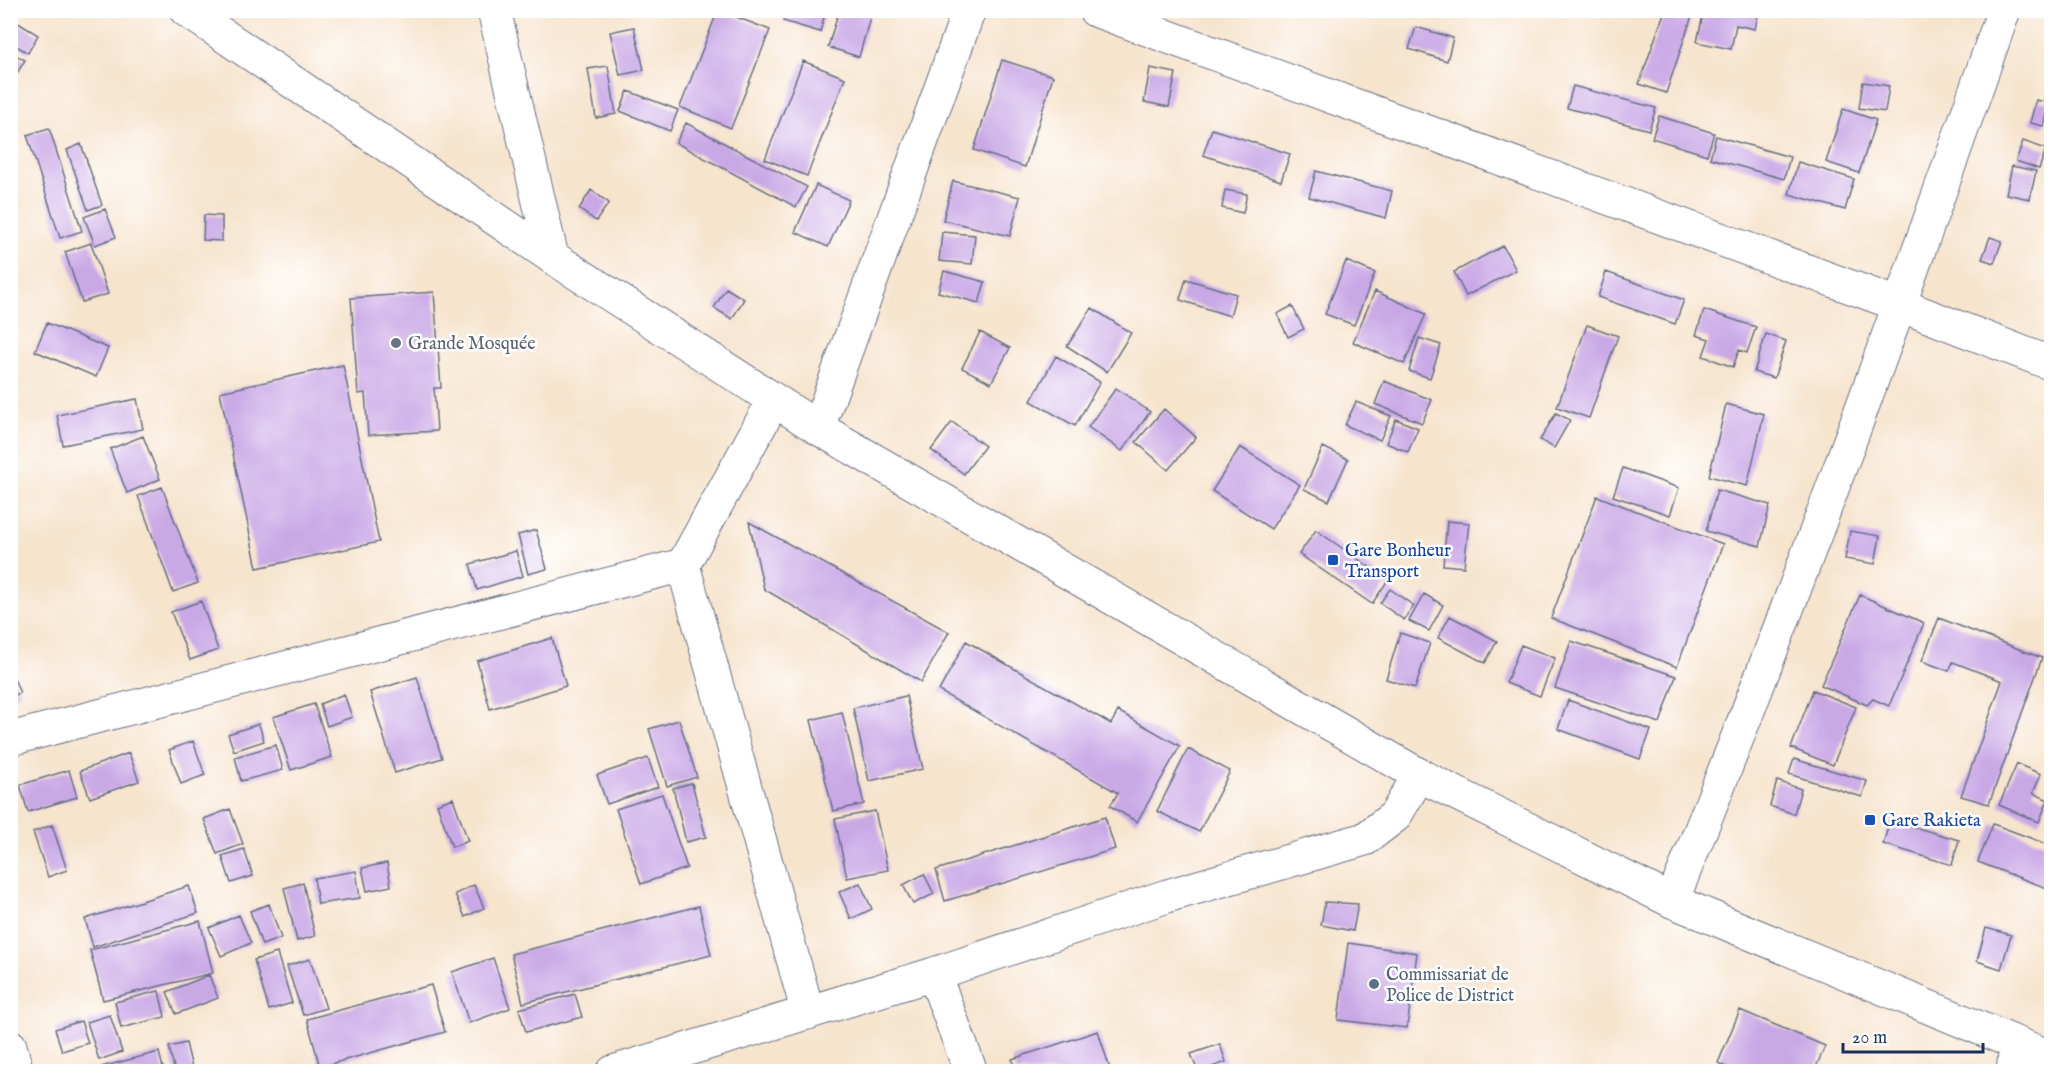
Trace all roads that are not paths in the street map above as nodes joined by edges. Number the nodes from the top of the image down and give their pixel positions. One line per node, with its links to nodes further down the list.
1 (186, 10): 6 (main road)
2 (494, 10): 6 (main road)
3 (969, 10): 10 (main road)
4 (1095, 10): 7 (main road)
5 (2004, 10): 7 (main road)
6 (552, 257): 9 (main road)
7 (1900, 305): 8 (main road); 14 (main road)
8 (2052, 364)
9 (774, 400): 10 (main road); 11 (main road)
10 (818, 428): 13 (main road)
11 (683, 565): 12 (main road); 16 (main road)
12 (10, 739)
13 (1419, 775): 14 (main road); 15 (main road)
14 (1672, 901): 19 (main road)
15 (934, 974): 16 (main road); 22 (main road)
16 (808, 1013): 21 (main road)
17 (10, 1046): 20 (main road)
18 (2052, 1058): 19 (main road)
19 (2015, 1059)
20 (17, 1071)
21 (614, 1071)
22 (970, 1071)

